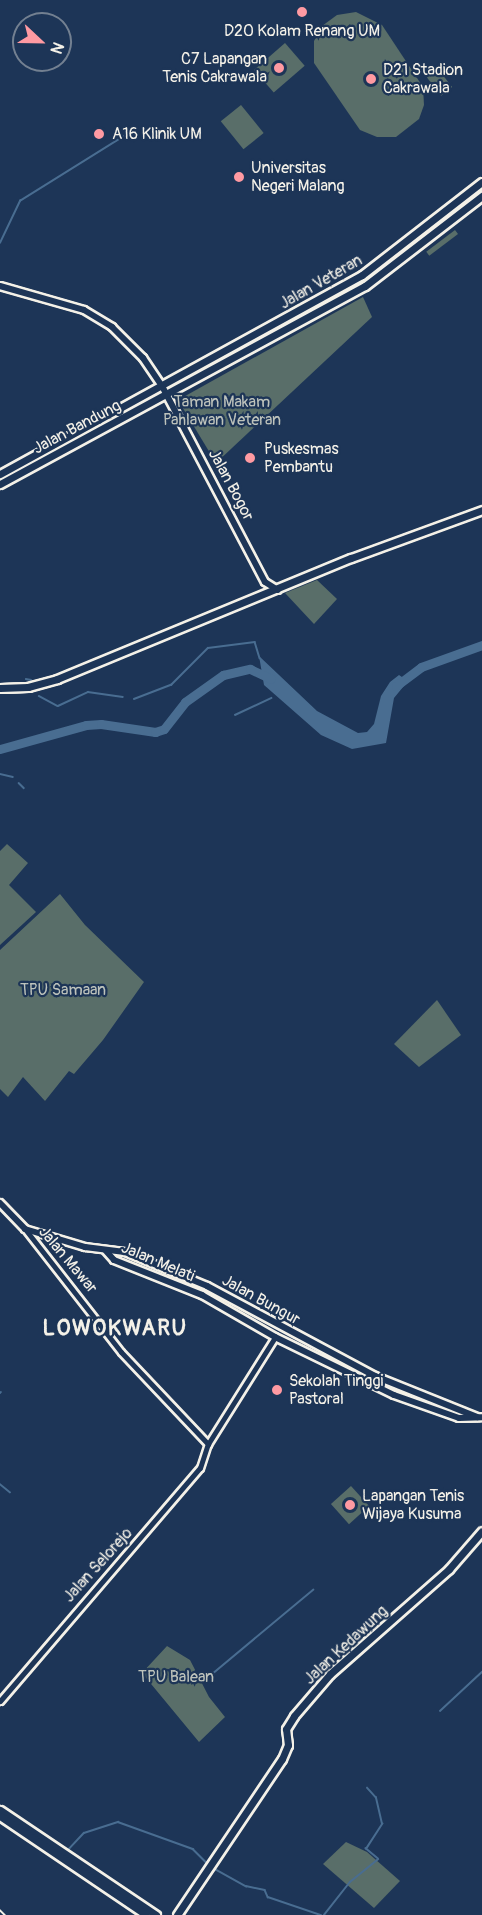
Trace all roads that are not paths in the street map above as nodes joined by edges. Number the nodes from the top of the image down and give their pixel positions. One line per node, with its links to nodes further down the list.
1 (482, 182): 4 (main road, Jalan Veteran)
2 (482, 196): 5 (main road, Jalan Veteran)
3 (0, 286): 6 (main road, Jalan Bogor)
4 (263, 331): 5 (main road); 6 (main road, Jalan Veteran)
5 (267, 341): 7 (main road, Jalan Veteran)
6 (162, 386): 7 (main road, Jalan Bogor); 8 (main road, Jalan Bandung)
7 (167, 395): 9 (main road, Jalan Bandung); 11 (main road, Jalan Bogor)
8 (0, 474)
9 (0, 484)
10 (482, 510): 12 (main road)
11 (265, 582): 12 (main road); 13 (main road)
12 (278, 590): 13 (main road)
13 (264, 595): 14 (main road)
14 (0, 688)
15 (0, 1203): 16 (main road, Jalan Mawar)
16 (25, 1229): 17 (main road, Jalan Bungur); 25 (street, Jalan Mawar)
17 (106, 1251): 18 (main road, Jalan Bungur); 19 (main road, Jalan Melati)
18 (207, 1286): 19 (main road); 21 (main road, Jalan Bungur)
19 (202, 1295): 20 (main road, Jalan Melati)
20 (275, 1337): 22 (main road, Jalan Melati); 25 (street, Jalan Selorejo)
21 (397, 1386): 22 (main road); 23 (main road, Jalan Bungur)
22 (394, 1395): 24 (main road, Jalan Melati)
23 (479, 1417): 24 (main road, Jalan Bungur)
24 (459, 1418)
25 (208, 1444): 27 (street, Jalan Selorejo)
26 (482, 1531): 32 (main road, Jalan Kedawung)
27 (0, 1701)
28 (0, 1810): 31 (main road)
29 (0, 1816): 30 (main road)
30 (146, 1915)
31 (156, 1915)
32 (177, 1915)

